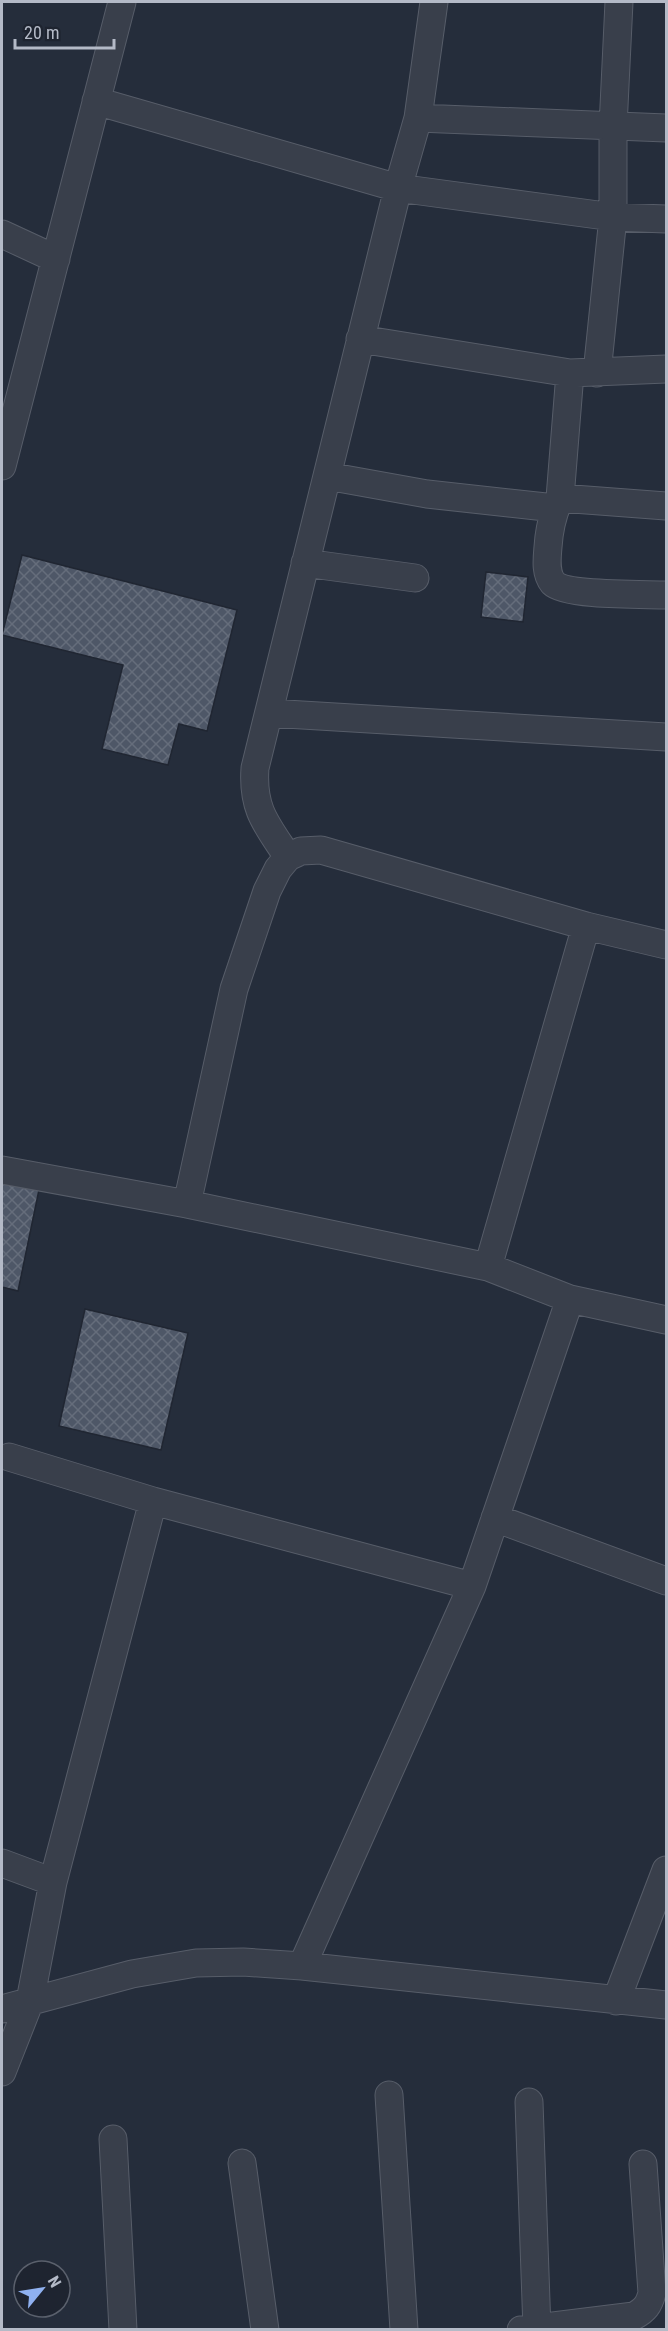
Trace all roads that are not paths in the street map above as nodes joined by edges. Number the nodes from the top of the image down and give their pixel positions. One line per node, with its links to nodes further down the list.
1 (122, 2): 4 (street)
2 (434, 2): 5 (street)
3 (619, 2): 6 (street)
4 (96, 101): 8 (street); 12 (street)
5 (418, 118): 6 (street); 8 (street)
6 (613, 127): 7 (street); 9 (street)
7 (666, 128)
8 (398, 188): 9 (street); 13 (street)
9 (614, 218): 10 (street); 16 (street)
10 (666, 219)
11 (2, 234): 12 (street)
12 (56, 259): 17 (street)
13 (360, 339): 15 (street); 18 (street)
14 (666, 369): 16 (street)
15 (570, 373): 16 (street); 19 (street)
16 (597, 373)
17 (2, 466)
18 (327, 476): 19 (street); 21 (street)
19 (557, 503): 20 (street); 23 (street)
20 (666, 507)
21 (305, 563): 22 (street); 24 (street)
22 (415, 578)
23 (666, 595)
24 (269, 713): 25 (street); 26 (street)
25 (666, 737)
26 (288, 857): 27 (street); 30 (street)
27 (586, 926): 28 (street); 31 (street)
28 (666, 945)
29 (2, 1170): 30 (street)
30 (187, 1204): 31 (street)
31 (488, 1267): 32 (street)
32 (570, 1299): 33 (street); 36 (street)
33 (666, 1320)
34 (9, 1457): 35 (street)
35 (153, 1501): 38 (street); 41 (street)
36 (495, 1518): 37 (street); 38 (street)
37 (666, 1581)
38 (472, 1586): 42 (street)
39 (2, 1863): 41 (street)
40 (666, 1870): 44 (street)
41 (53, 1882): 43 (street)
42 (302, 1966): 43 (street); 44 (street)
43 (30, 2001): 46 (street); 47 (street)
44 (616, 2001): 45 (street)
45 (666, 2005)
46 (2, 2009)
47 (2, 2072)
48 (389, 2095): 56 (street)
49 (529, 2102): 53 (street)
50 (113, 2139): 54 (street)
51 (242, 2163): 55 (street)
52 (643, 2164): 53 (street)
53 (532, 2329)
54 (123, 2330)
55 (265, 2330)
56 (404, 2330)

